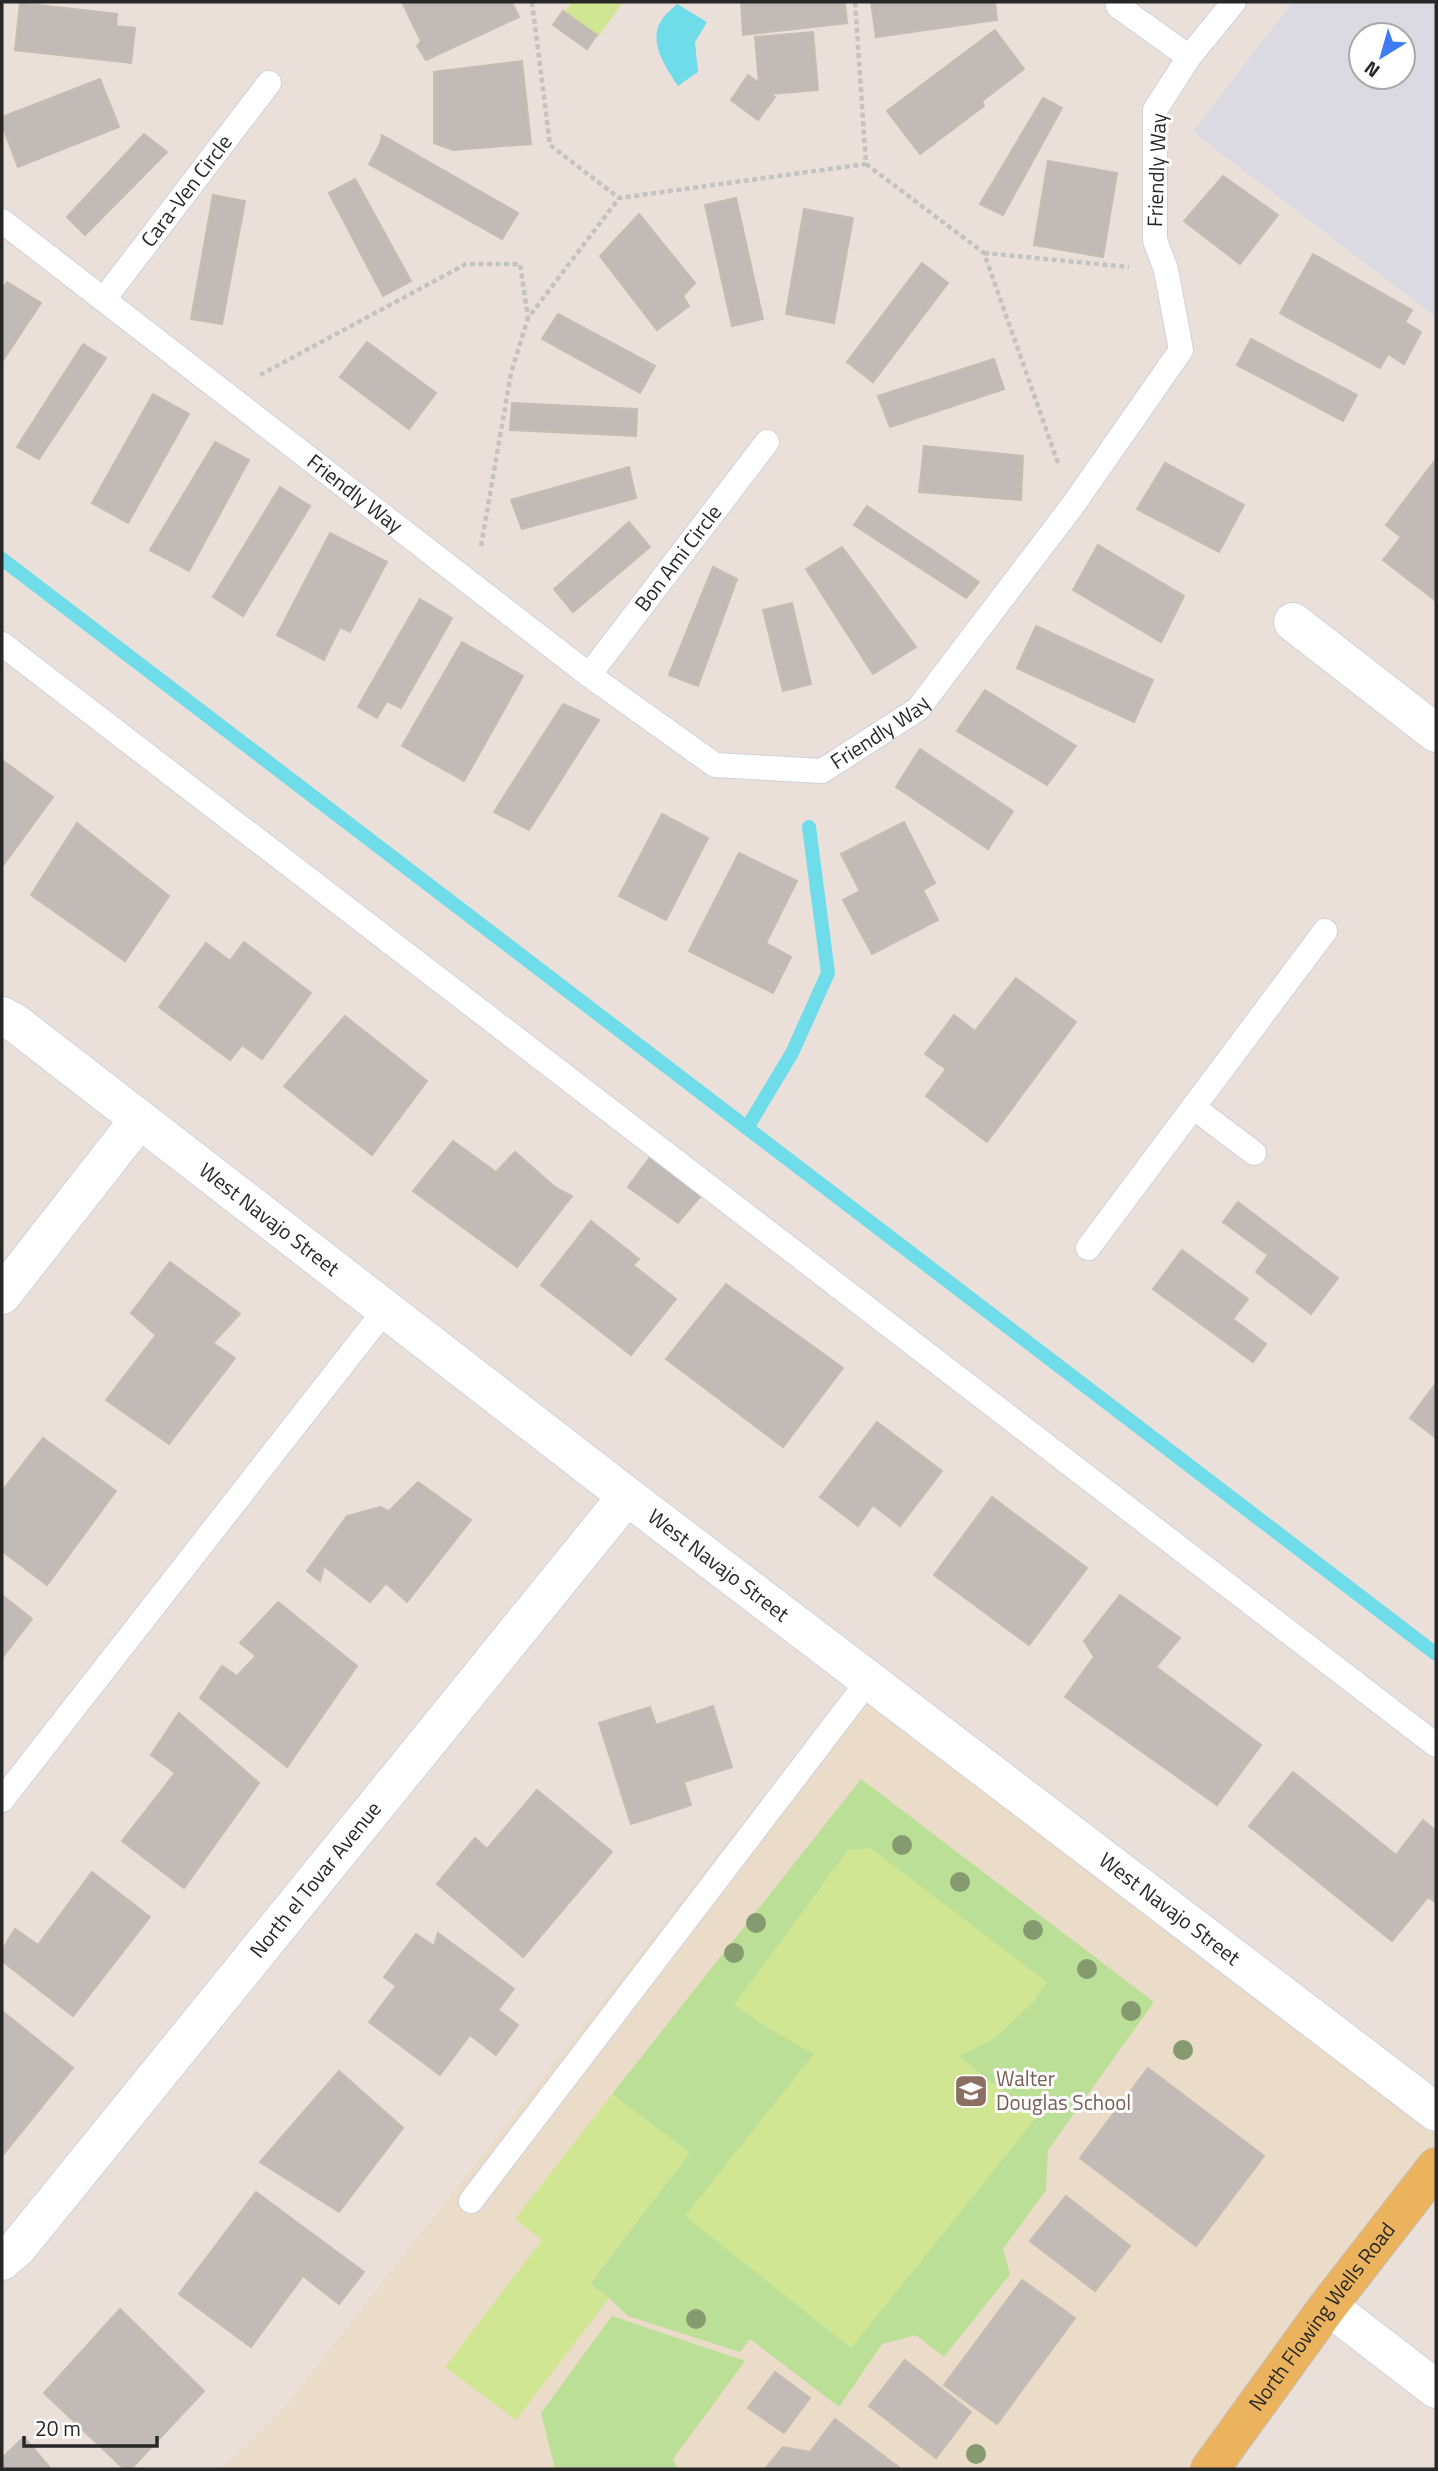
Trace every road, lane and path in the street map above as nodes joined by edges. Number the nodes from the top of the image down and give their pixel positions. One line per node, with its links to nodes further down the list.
1 (532, 2): 8 (path)
2 (855, 2): 7 (path)
3 (1234, 2): 5 (lane, Friendly Way)
4 (1118, 6): 5 (lane)
5 (1189, 57): 11 (lane, Friendly Way)
6 (269, 83): 12 (lane, Cara-Ven Circle)
7 (866, 164): 8 (path); 10 (path)
8 (619, 198): 13 (path)
9 (2, 221): 12 (lane, Friendly Way)
10 (984, 253): 11 (path); 16 (path)
11 (1166, 270): 16 (lane, Friendly Way)
12 (104, 299): 14 (lane, Friendly Way)
13 (528, 318): 14 (path); 17 (path)
14 (226, 393): 17 (lane, Friendly Way)
15 (767, 442): 20 (lane, Bon Ami Circle)
16 (1073, 505): 20 (lane, Friendly Way)
17 (474, 586): 20 (lane, Friendly Way)
18 (1293, 622): 21 (street)
19 (2, 644): 32 (lane)
20 (589, 675)
21 (1436, 733)
22 (1325, 931): 24 (lane)
23 (2, 1016): 25 (street, West Navajo Street)
24 (1193, 1107): 26 (lane); 27 (lane)
25 (139, 1120): 28 (street); 29 (street, West Navajo Street)
26 (1254, 1153)
27 (1088, 1248)
28 (2, 1295)
29 (385, 1310): 30 (street, West Navajo Street); 33 (lane)
30 (627, 1496): 31 (street, West Navajo Street); 37 (street, North el Tovar Avenue)
31 (869, 1680): 34 (street, West Navajo Street); 36 (lane)
32 (1436, 1745)
33 (2, 1800)
34 (1436, 2112)
35 (1436, 2167): 38 (main road, North Flowing Wells Road)
36 (471, 2201)
37 (2, 2262)
38 (1328, 2306): 39 (street); 40 (main road, North Flowing Wells Road)
39 (1436, 2389)
40 (1210, 2469)

